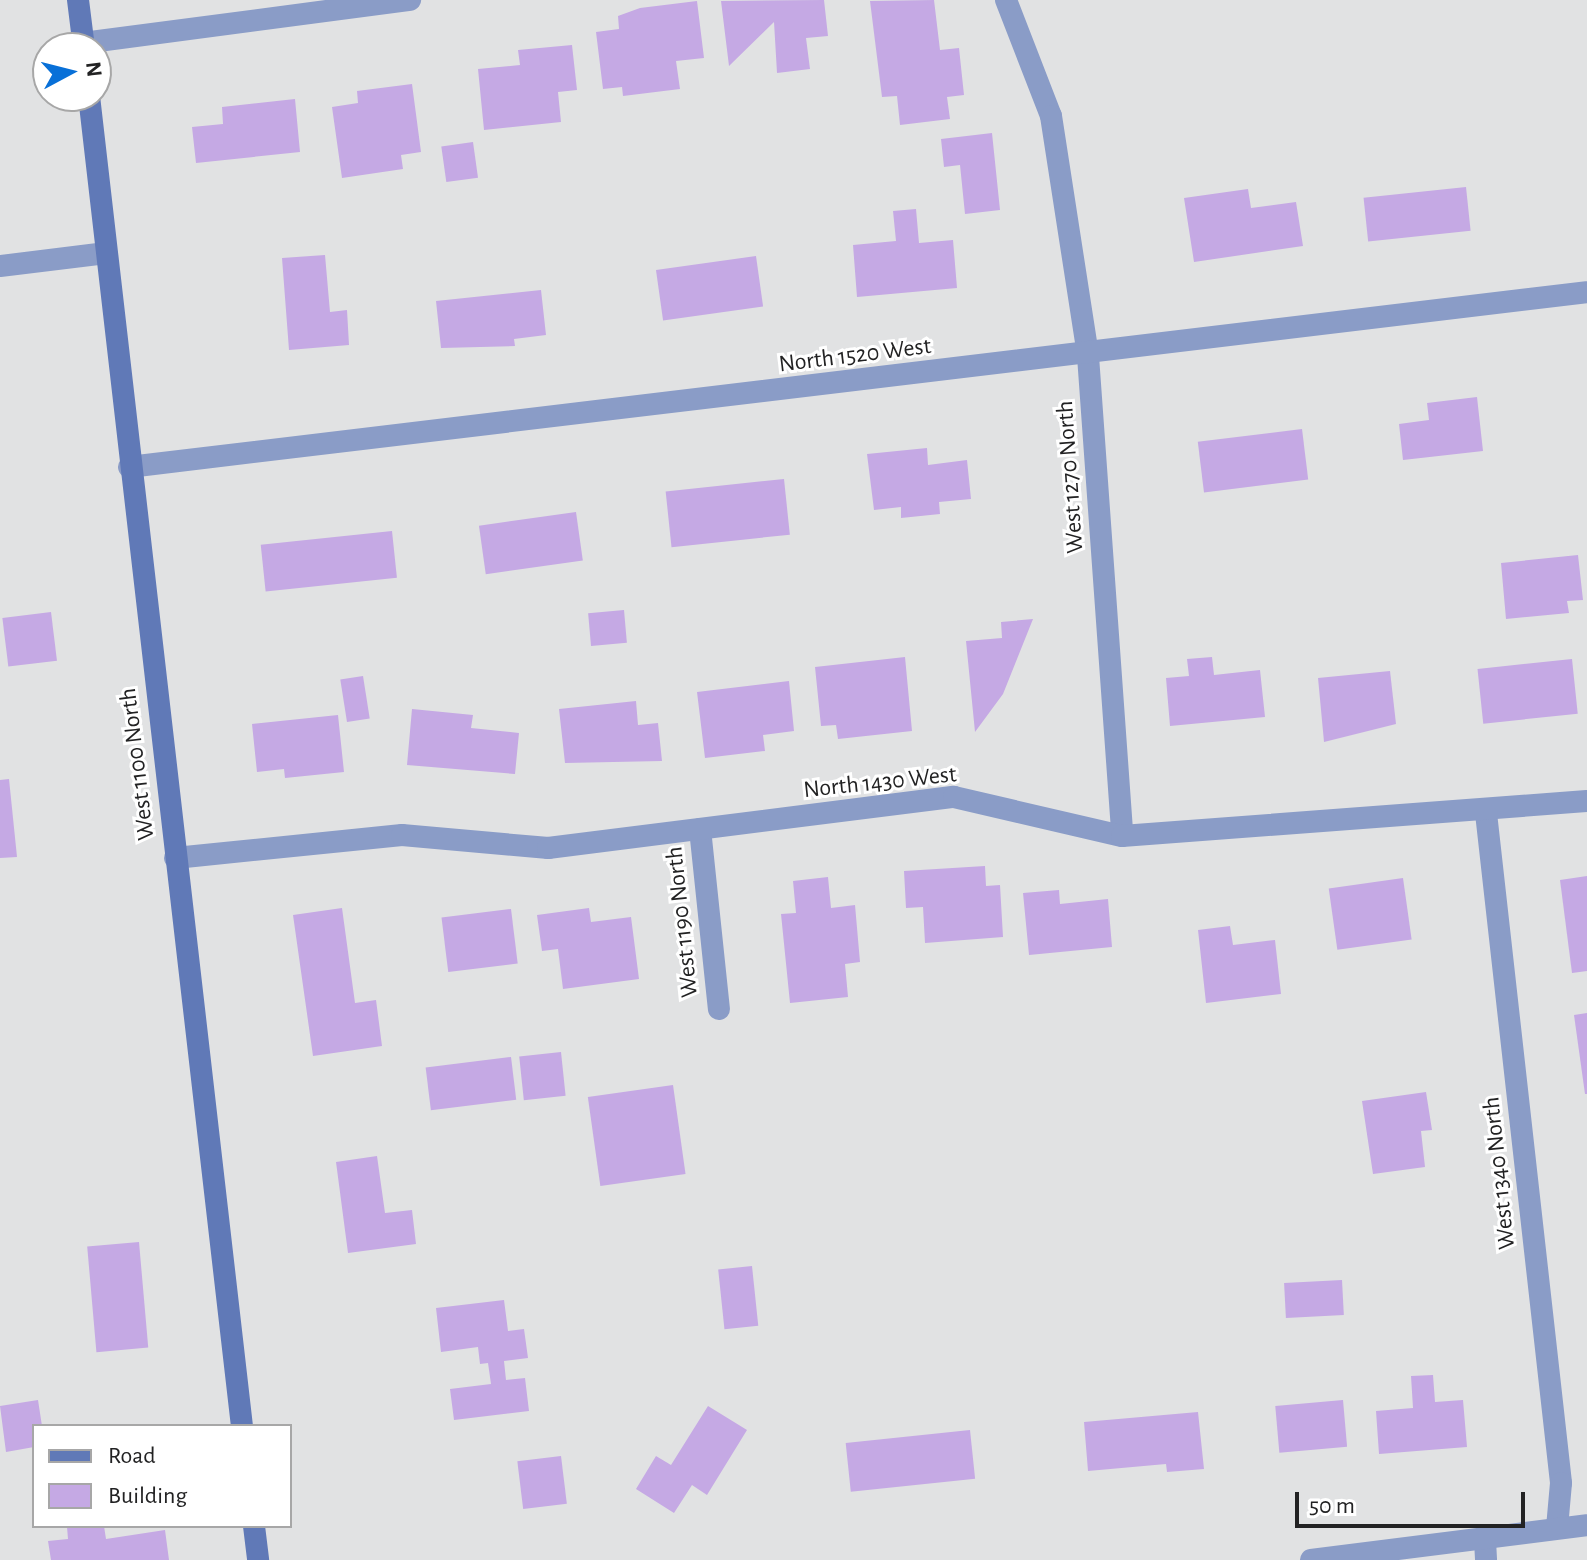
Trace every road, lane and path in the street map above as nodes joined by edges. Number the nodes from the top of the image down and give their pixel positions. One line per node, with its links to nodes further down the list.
1 (78, 0): 4 (main road)
2 (410, 0): 5 (street)
3 (1006, 0): 10 (street, West 1270 North)
4 (81, 32)
5 (112, 42)
6 (91, 112): 7 (main road, West 1100 North)
7 (106, 253): 8 (street); 11 (main road, West 1100 North)
8 (0, 266)
9 (1587, 292): 10 (street, North 1520 West)
10 (1088, 356): 11 (street, North 1520 West); 15 (street, West 1270 North)
11 (129, 467): 16 (main road, West 1100 North)
12 (1587, 801): 13 (street, North 1430 West)
13 (1486, 813): 15 (street, North 1430 West); 21 (street, West 1340 North)
14 (700, 829): 15 (street, North 1430 West); 16 (street, North 1430 West); 17 (street, West 1190 North)
15 (1122, 836)
16 (175, 858): 18 (main road, West 1100 North)
17 (719, 1009)
18 (242, 1424)
19 (1587, 1525): 21 (street)
20 (254, 1528): 23 (main road)
21 (1557, 1528): 22 (street)
22 (1485, 1550): 24 (street)
23 (258, 1560)
24 (1311, 1560)

